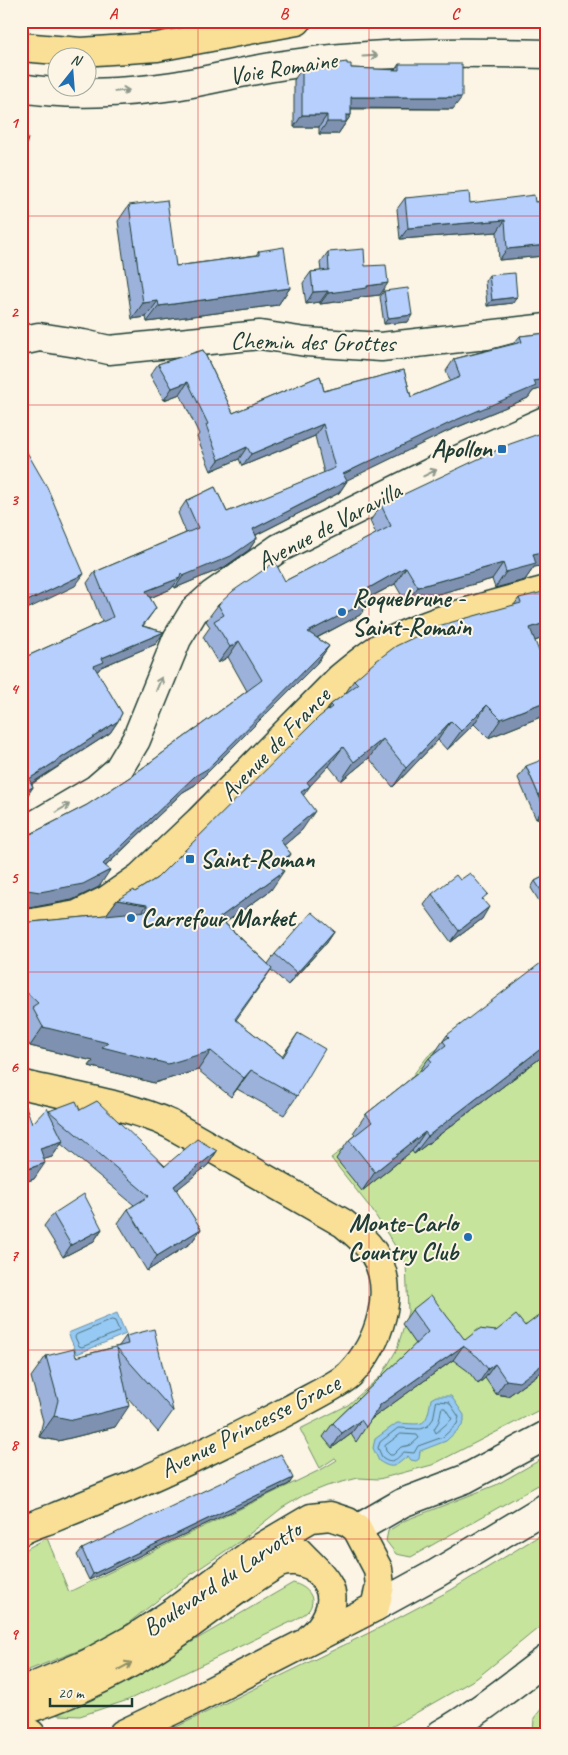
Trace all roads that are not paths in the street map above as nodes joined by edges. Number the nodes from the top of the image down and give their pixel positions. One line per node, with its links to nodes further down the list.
1 (297, 21): 2 (main road)
2 (21, 47)
3 (547, 54): 4 (street, Voie Romaine, one-way to 3)
4 (21, 88)
5 (547, 328): 6 (street, Chemin des Grottes)
6 (21, 342)
7 (547, 420): 9 (street, Avenue de Varavilla, one-way to 7)
8 (547, 590): 10 (main road, Avenue de France)
9 (21, 833)
10 (21, 925)
11 (21, 1084): 16 (main road, Avenue Princesse Grace)
12 (547, 1435): 15 (street)
13 (547, 1507): 18 (street)
14 (303, 1522): 15 (main road, Boulevard du Larvotto); 19 (main road); 23 (main road, Boulevard du Larvotto)
15 (357, 1529): 17 (main road)
16 (21, 1531)
17 (373, 1556): 18 (street); 20 (main road)
18 (437, 1573): 20 (street)
19 (320, 1576): 20 (main road); 21 (main road); 24 (main road, Boulevard du Larvotto, one-way to 19)
20 (375, 1607): 21 (main road)
21 (301, 1645): 26 (main road)
22 (547, 1659): 28 (street)
23 (21, 1692)
24 (21, 1711)
25 (21, 1728): 27 (main road)
26 (126, 1733)
27 (31, 1734)
28 (441, 1734)

